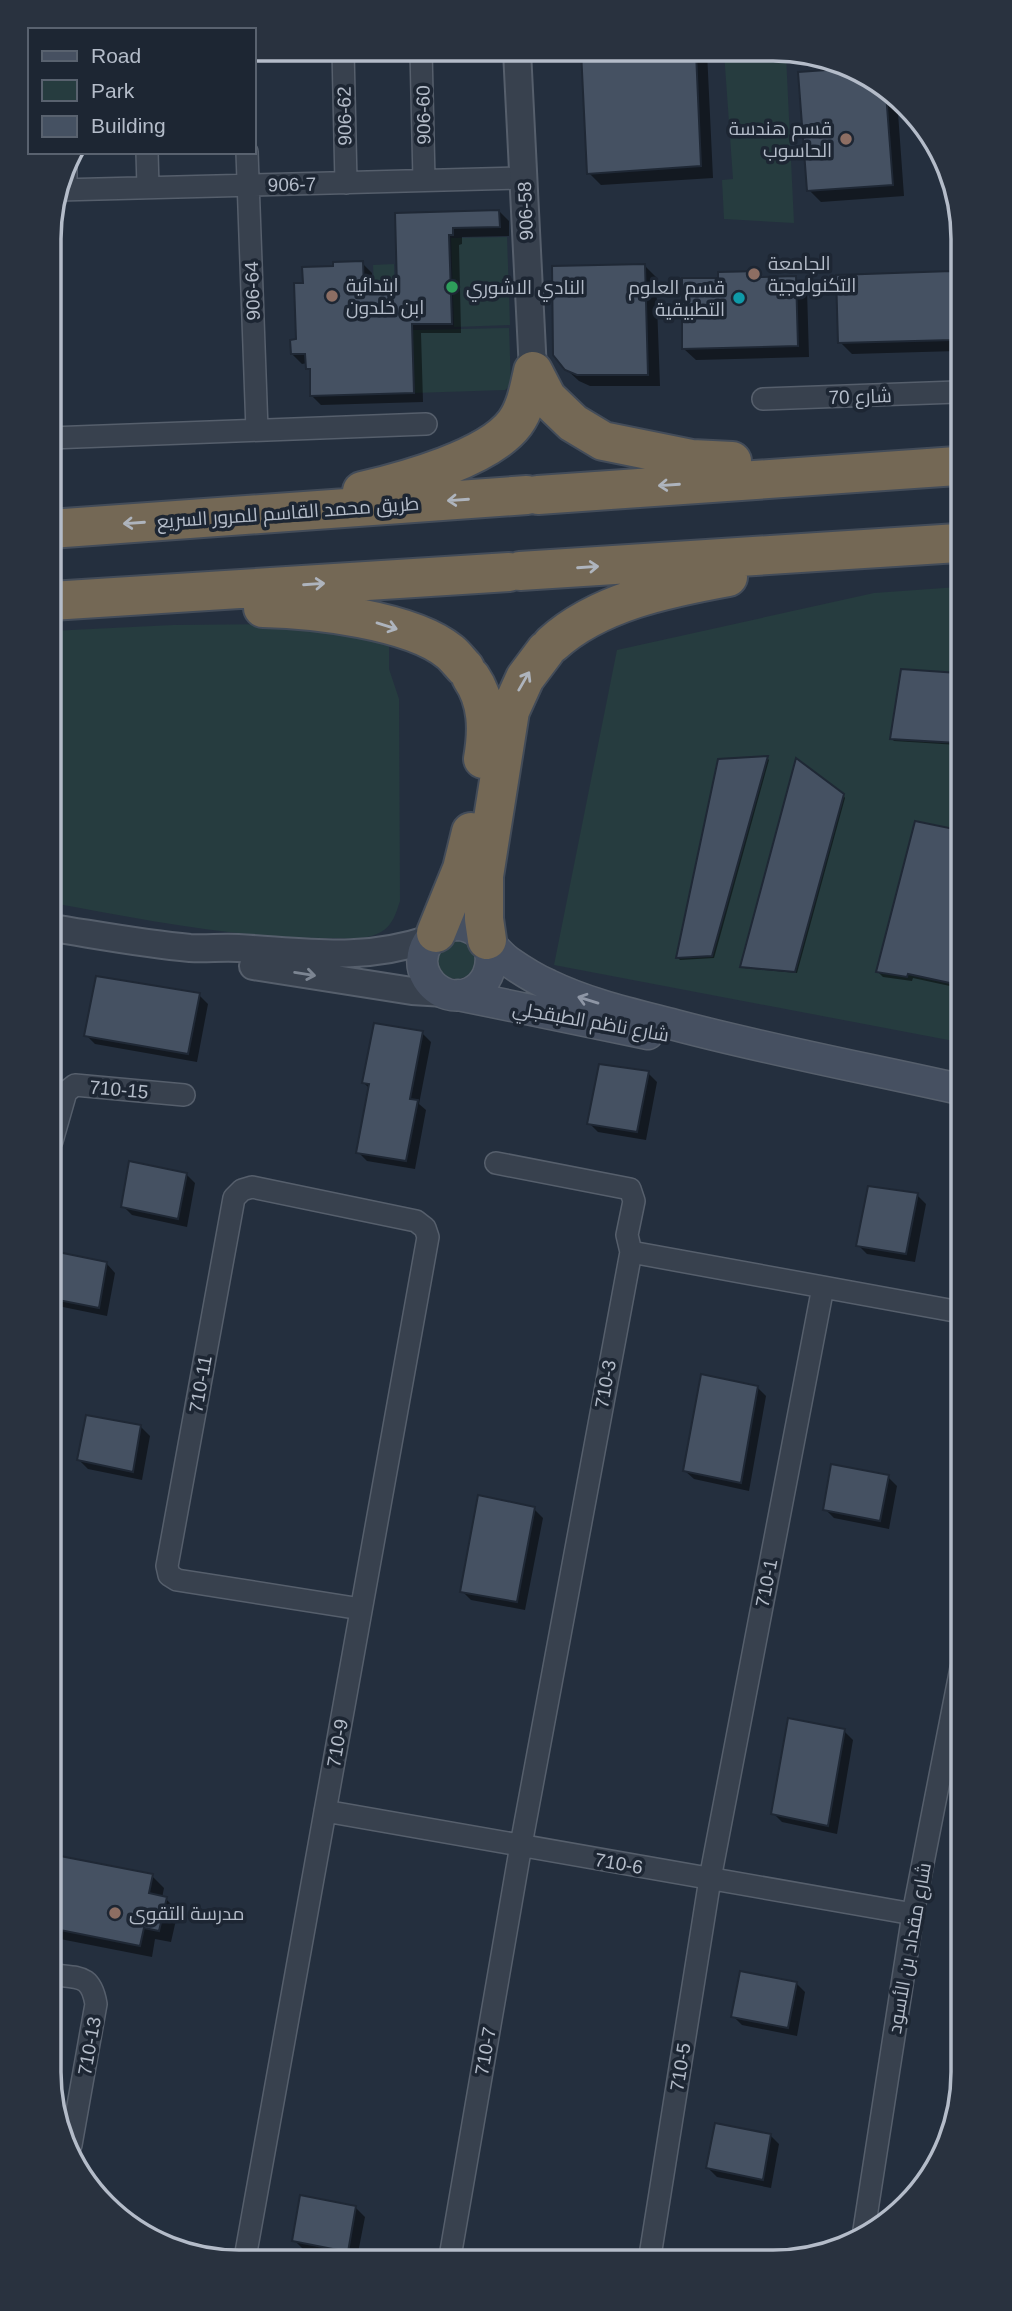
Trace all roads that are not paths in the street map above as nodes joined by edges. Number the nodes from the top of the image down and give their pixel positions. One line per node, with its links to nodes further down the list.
1 (343, 61): 8 (street, 906-62)
2 (421, 61): 7 (street, 906-60)
3 (518, 61): 6 (street, 906-58)
4 (146, 154): 10 (street)
5 (247, 154): 9 (street, 906-64)
6 (524, 178): 7 (street, 906-7); 12 (street, 906-58)
7 (424, 180): 8 (street, 906-7)
8 (346, 183): 9 (street, 906-7)
9 (248, 185): 10 (street, 906-7); 16 (street, 906-64)
10 (148, 187): 11 (street, 906-7)
11 (69, 189)
12 (533, 371): 19 (highway); 20 (highway)
13 (951, 392): 14 (street, شارع 70)
14 (763, 399)
15 (426, 424): 16 (street)
16 (257, 430): 17 (street)
17 (62, 438)
18 (951, 466): 19 (highway, طريق محمد القاسم للمرور السريع)
19 (894, 470): 20 (highway, طريق محمد القاسم للمرور السريع, one-way to 20)
20 (231, 517): 21 (highway, طريق محمد القاسم للمرور السريع, one-way to 21)
21 (62, 528)
22 (951, 543): 23 (highway)
23 (895, 547): 24 (highway, one-way to 23); 28 (highway, one-way to 23)
24 (62, 601)
25 (62, 602): 27 (highway, one-way to 27)
26 (62, 929): 29 (street)
27 (433, 936): 28 (main road); 29 (street); 30 (main road)
28 (488, 943): 30 (main road); 31 (main road, شارع ناظم الطبقجلي, one-way to 28)
29 (191, 948): 30 (street, one-way to 30)
30 (452, 994): 31 (main road, شارع ناظم الطبقجلي)
31 (725, 1038): 32 (main road, شارع ناظم الطبقجلي)
32 (951, 1087)
33 (184, 1095): 34 (street, 710-15)
34 (62, 1108)
35 (496, 1163): 37 (street, 710-3)
36 (425, 1228): 40 (street, 710-9); 40 (street, 710-11)
37 (631, 1252): 38 (street); 43 (street, 710-3)
38 (823, 1287): 39 (street); 44 (street, 710-1)
39 (950, 1310)
40 (361, 1609): 42 (street, 710-9)
41 (950, 1753): 45 (street, شارع مقداد بن الأسود)
42 (325, 1811): 43 (street, 710-6); 49 (street, 710-9)
43 (521, 1845): 44 (street, 710-6); 50 (street, 710-7)
44 (710, 1878): 45 (street, 710-6); 51 (street, 710-5)
45 (913, 1914): 48 (street, شارع مقداد بن الأسود)
46 (61, 1976): 47 (street, 710-13)
47 (73, 2134)
48 (864, 2225)
49 (245, 2250)
50 (451, 2250)
51 (651, 2250)

